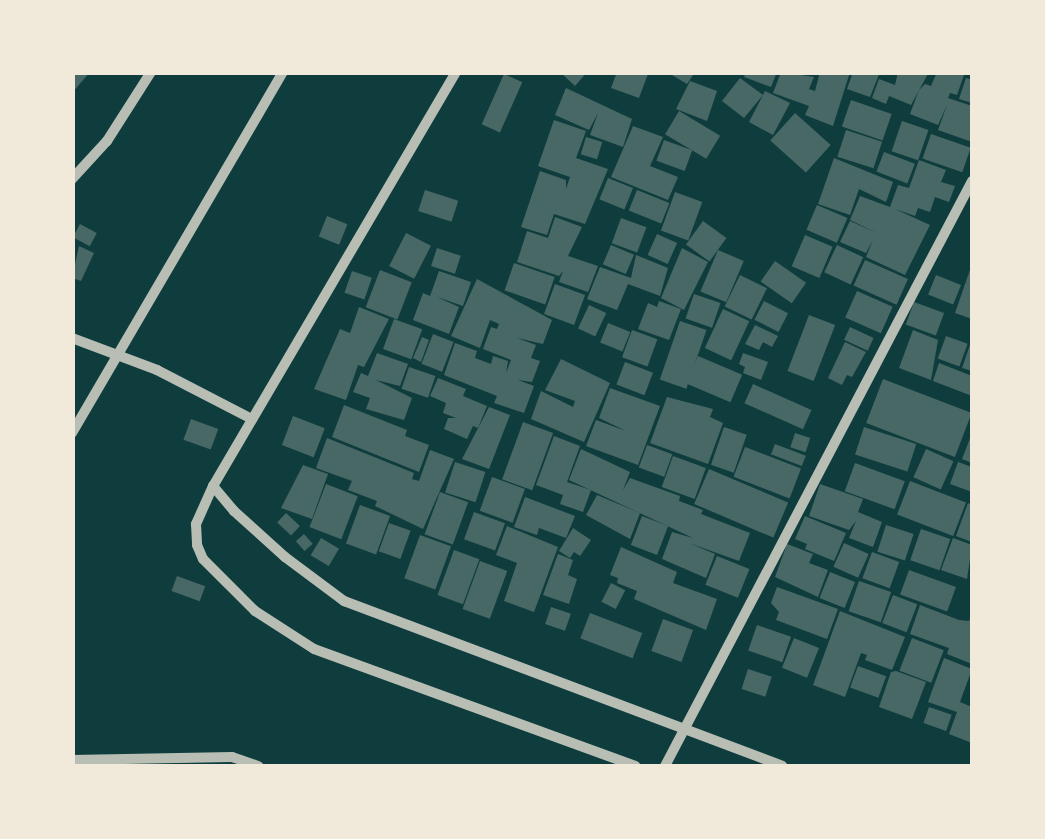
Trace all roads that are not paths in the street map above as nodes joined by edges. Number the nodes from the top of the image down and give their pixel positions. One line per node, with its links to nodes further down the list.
1 (151, 72): 4 (street)
2 (283, 72): 7 (street)
3 (456, 72): 8 (street)
4 (72, 179)
5 (972, 181): 11 (street)
6 (72, 338): 7 (street)
7 (117, 358): 8 (street); 9 (street)
8 (252, 419): 10 (street)
9 (72, 433)
10 (212, 486): 11 (street); 14 (street)
11 (683, 731): 15 (street); 16 (street)
12 (72, 760): 13 (street)
13 (258, 766)
14 (635, 766)
15 (665, 766)
16 (782, 766)

